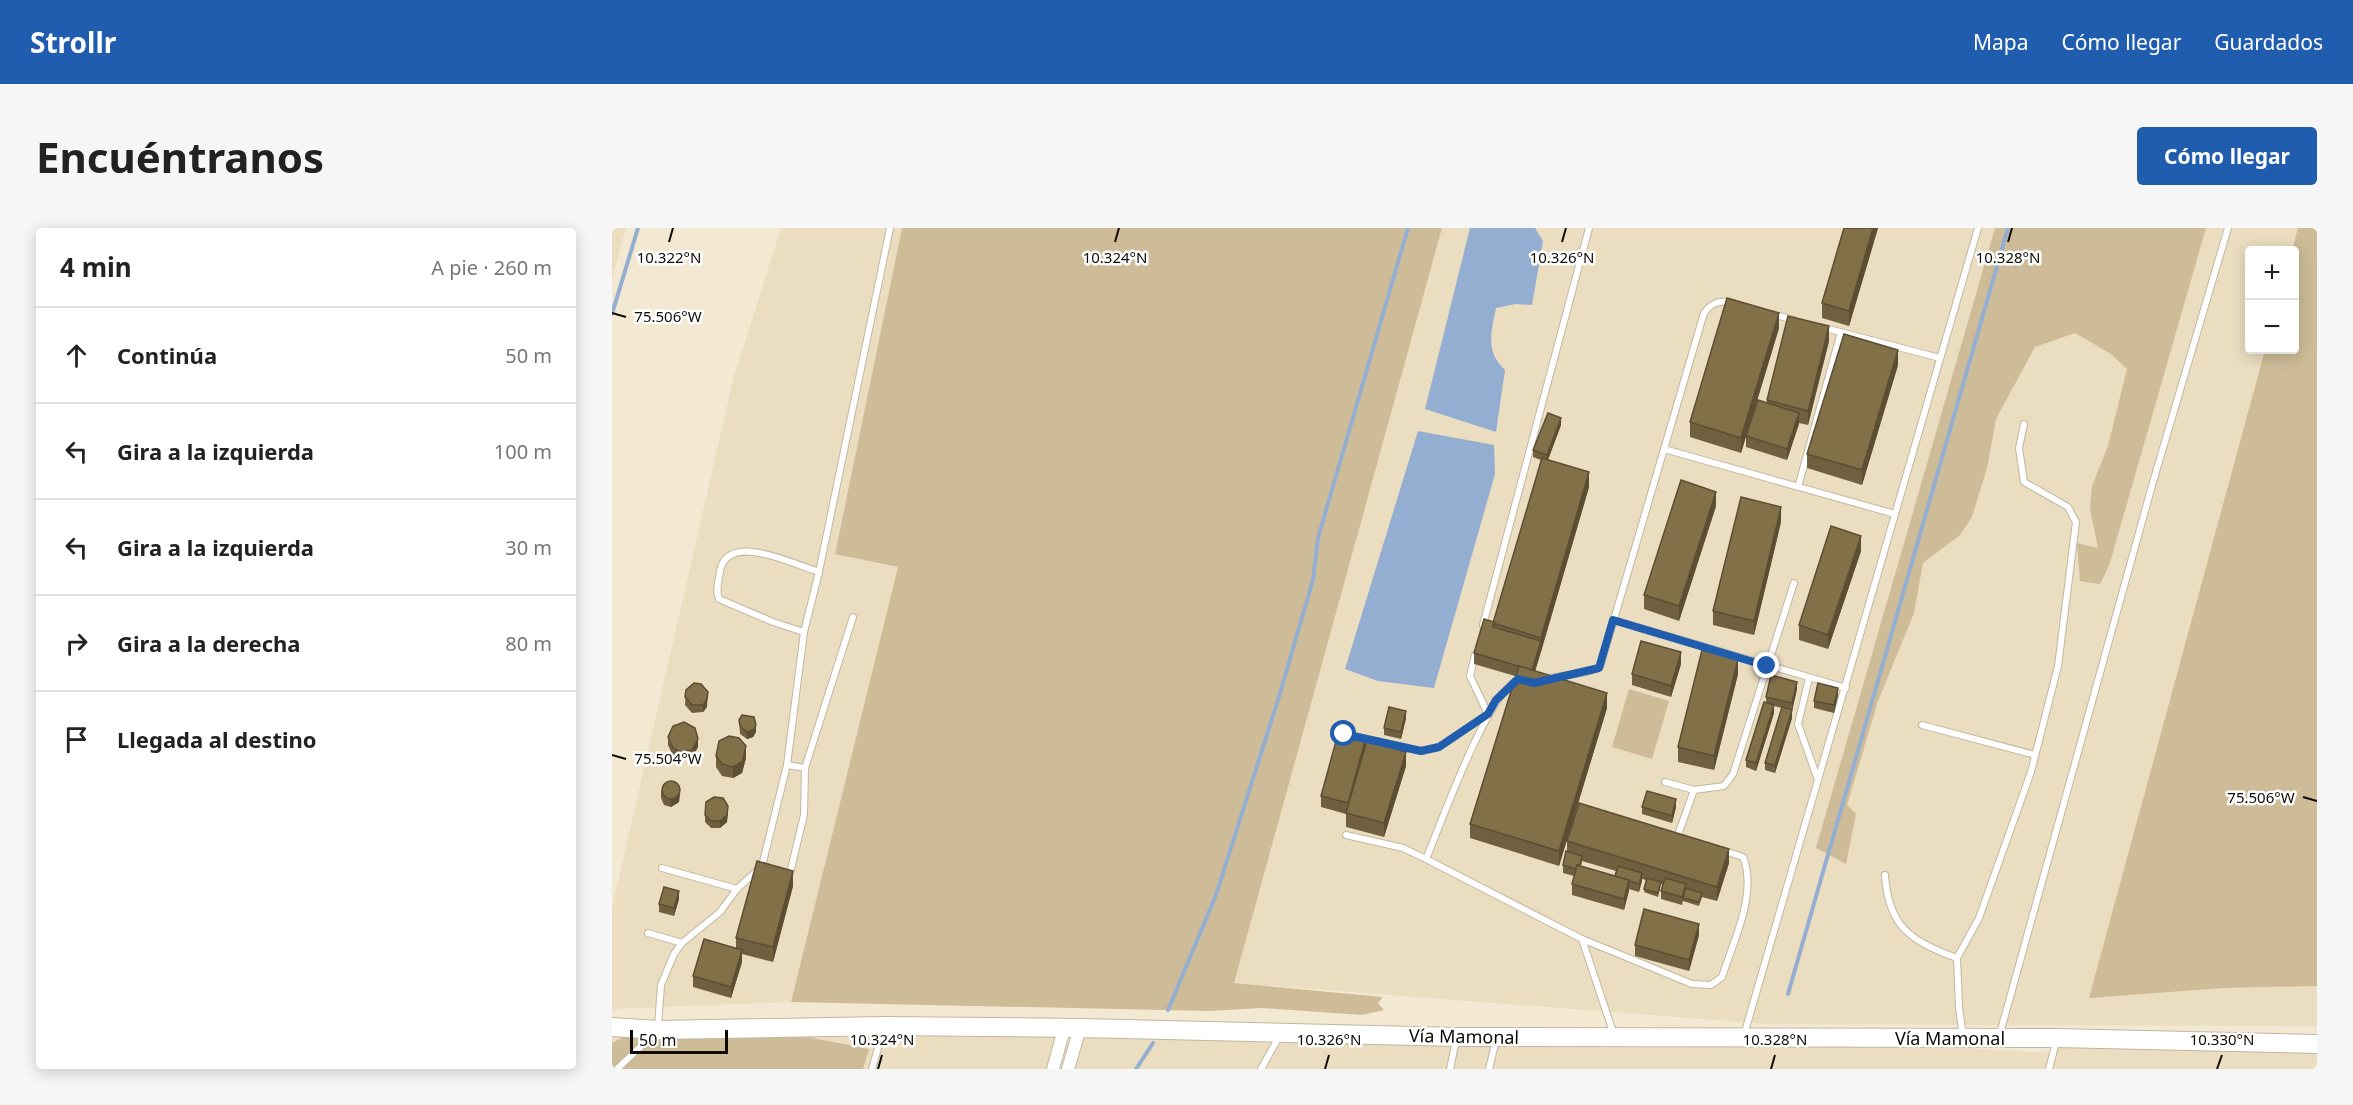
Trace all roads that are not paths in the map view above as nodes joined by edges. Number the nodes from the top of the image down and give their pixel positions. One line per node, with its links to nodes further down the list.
1 (890, 228): 15 (lane)
2 (1589, 228): 19 (lane)
3 (1978, 228): 10 (lane)
4 (2228, 228): 62 (lane)
5 (1744, 306): 12 (lane)
6 (1765, 312): 7 (lane)
7 (1798, 321)
8 (1809, 324): 9 (lane)
9 (1841, 332): 10 (lane); 13 (lane)
10 (1940, 358): 14 (lane)
11 (2024, 424): 30 (lane)
12 (1664, 449): 13 (lane); 18 (lane)
13 (1798, 487): 14 (lane)
14 (1895, 514): 26 (lane)
15 (819, 572): 20 (lane); 20 (lane)
16 (1794, 583): 22 (lane)
17 (854, 617): 32 (lane)
18 (1613, 620): 22 (lane); 25 (lane)
19 (1482, 630)
20 (804, 632): 31 (lane)
21 (1476, 653): 27 (lane)
22 (1767, 666): 23 (lane); 35 (lane)
23 (1809, 678): 26 (lane); 33 (lane)
24 (1526, 681): 27 (lane)
25 (1539, 682)
26 (1846, 688): 33 (lane)
27 (1488, 714): 29 (lane); 41 (lane)
28 (1922, 725): 30 (lane)
29 (1344, 734)
30 (2035, 755): 51 (lane)
31 (787, 765): 32 (lane); 42 (lane)
32 (805, 768): 45 (lane)
33 (1818, 781): 58 (lane)
34 (1665, 782): 35 (lane)
35 (1695, 790): 38 (lane)
36 (1667, 832): 38 (lane)
37 (1346, 835): 41 (lane)
38 (1678, 835): 39 (lane)
39 (1689, 839)
40 (1711, 846): 49 (lane)
41 (1426, 859): 49 (lane)
42 (762, 866): 44 (lane); 47 (lane)
43 (662, 868): 47 (lane)
44 (772, 868)
45 (781, 871)
46 (1885, 875): 51 (lane)
47 (737, 889): 50 (lane)
48 (648, 933): 50 (lane)
49 (1582, 939): 57 (lane)
50 (682, 943): 55 (lane)
51 (1957, 958): 61 (lane)
52 (884, 1026): 54 (street, Vía Mamonal); 55 (street, Vía Mamonal); 66 (lane)
53 (612, 1027): 55 (street, Vía Mamonal)
54 (1072, 1029): 56 (street, Vía Mamonal); 67 (street); 68 (street)
55 (658, 1030): 65 (lane)
56 (1282, 1032): 59 (street, Vía Mamonal); 69 (lane)
57 (1615, 1036): 58 (street, Vía Mamonal); 60 (street, Vía Mamonal)
58 (1744, 1036): 61 (street, Vía Mamonal)
59 (1457, 1037): 60 (street, Vía Mamonal); 70 (lane)
60 (1497, 1037): 71 (lane)
61 (1964, 1037): 62 (street, Vía Mamonal)
62 (1999, 1038): 63 (street, Vía Mamonal)
63 (2057, 1038): 64 (street, Vía Mamonal); 72 (lane)
64 (2317, 1044)
65 (617, 1069)
66 (872, 1069)
67 (1053, 1069)
68 (1068, 1069)
69 (1261, 1069)
70 (1450, 1069)
71 (1489, 1069)
72 (2049, 1069)

